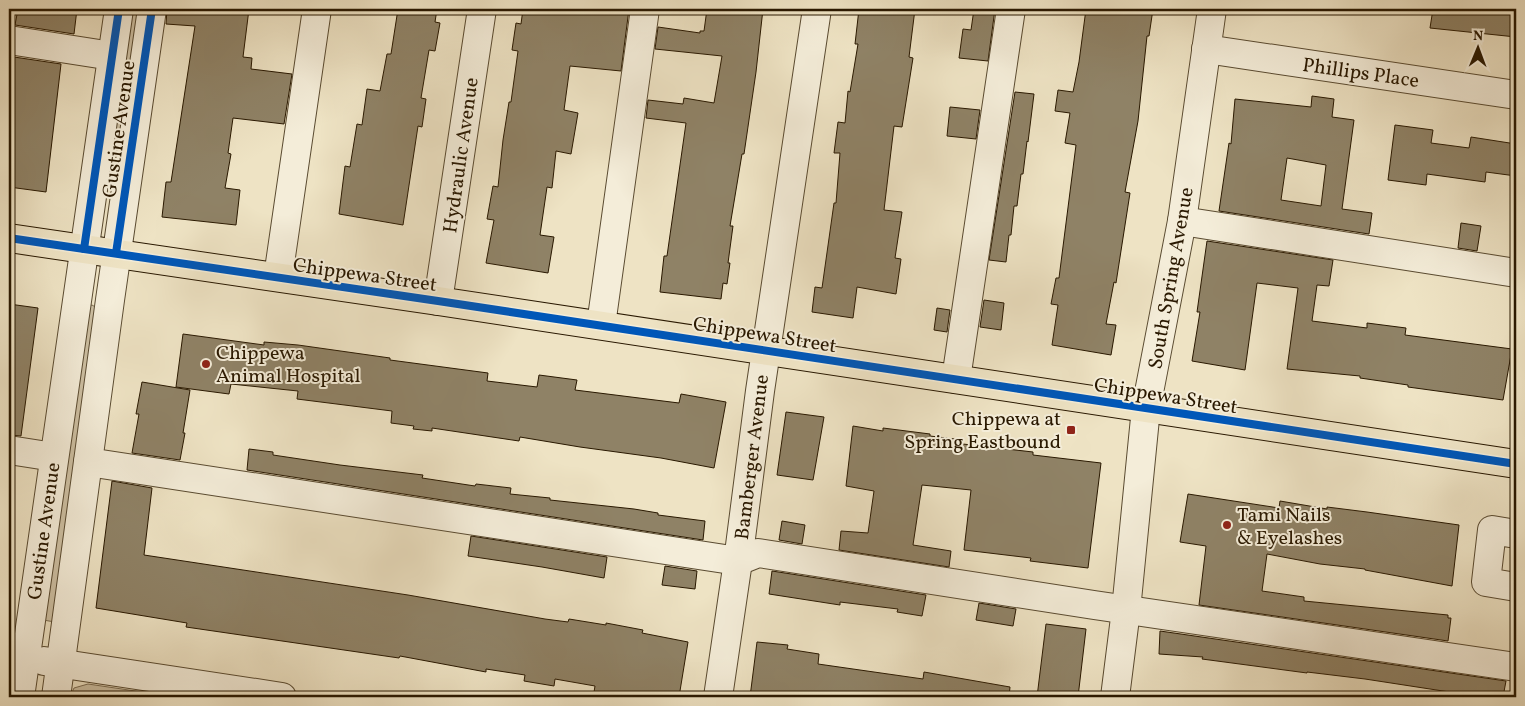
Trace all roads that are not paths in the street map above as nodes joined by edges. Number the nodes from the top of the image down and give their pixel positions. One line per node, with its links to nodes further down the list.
1 (119, 9): 11 (street, Gustine Avenue)
2 (152, 9): 16 (street, Gustine Avenue)
3 (317, 9): 18 (street)
4 (482, 9): 19 (street, Hydraulic Avenue)
5 (645, 9): 20 (street)
6 (817, 9): 21 (street, Bamberger Avenue)
7 (1010, 9): 22 (street)
8 (1212, 9): 10 (street, South Spring Avenue)
9 (9, 40): 11 (street)
10 (1206, 49): 12 (street, Phillips Place); 13 (street, South Spring Avenue)
11 (112, 56): 15 (street, Gustine Avenue)
12 (1516, 95)
13 (1182, 221): 17 (street); 23 (street, South Spring Avenue)
14 (9, 238): 15 (main road, Chippewa Street)
15 (84, 249): 16 (main road, Chippewa Street); 25 (street, Gustine Avenue)
16 (116, 254): 18 (main road, Chippewa Street); 26 (street, Gustine Avenue)
17 (1516, 273)
18 (278, 277): 19 (main road, Chippewa Street)
19 (438, 301): 20 (main road, Chippewa Street)
20 (601, 326): 21 (main road, Chippewa Street)
21 (765, 351): 22 (main road, Chippewa Street); 29 (street, Bamberger Avenue)
22 (956, 379): 23 (main road, Chippewa Street)
23 (1146, 408): 27 (main road, Chippewa Street); 31 (street, South Spring Avenue)
24 (9, 450): 25 (street)
25 (54, 457): 32 (street, Gustine Avenue)
26 (88, 462): 29 (street); 33 (street, Gustine Avenue)
27 (1516, 464)
28 (1516, 534): 30 (street)
29 (738, 561): 31 (street); 38 (street, Bamberger Avenue)
30 (1516, 587)
31 (1126, 610): 34 (street); 39 (street, South Spring Avenue)
32 (17, 657): 33 (street); 35 (street, Gustine Avenue)
33 (61, 663): 36 (street, Gustine Avenue); 37 (street)
34 (1516, 667)
35 (20, 697)
36 (56, 697)
37 (282, 697)
38 (718, 697)
39 (1115, 697)

